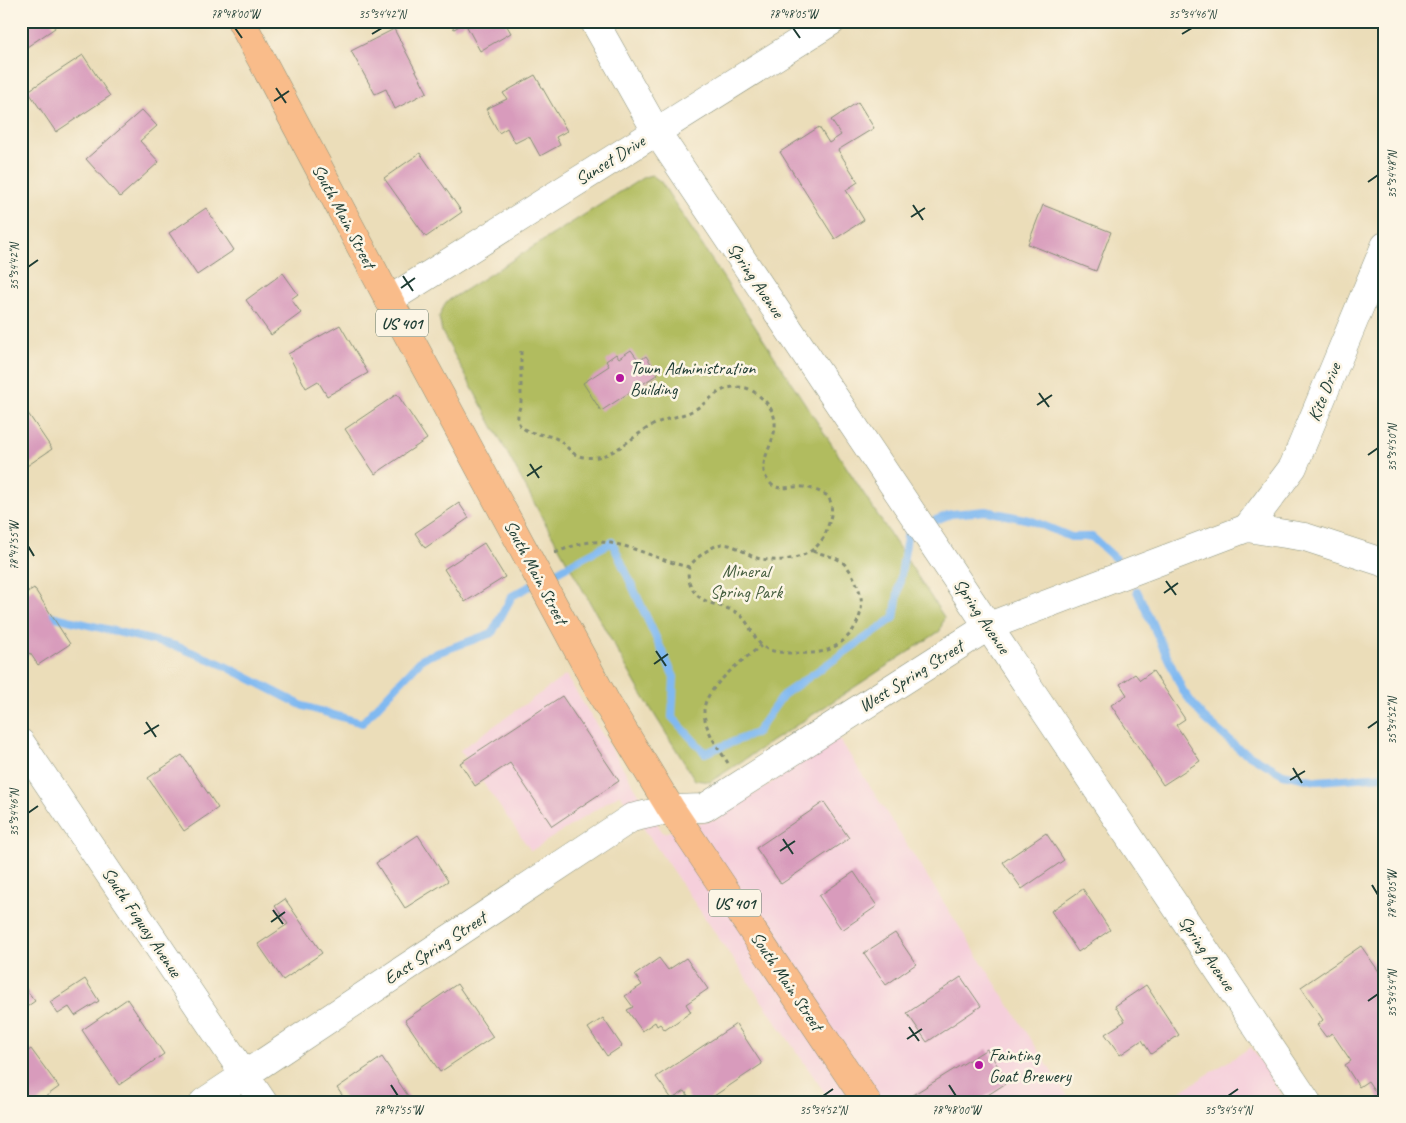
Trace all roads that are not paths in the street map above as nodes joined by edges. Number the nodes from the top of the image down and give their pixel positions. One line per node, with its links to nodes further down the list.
1 (241, 21): 6 (main road, South Main Street / US 401)
2 (594, 21): 4 (street, Spring Avenue)
3 (832, 21): 4 (street, Sunset Drive)
4 (656, 132): 6 (street, Sunset Drive); 9 (street, Spring Avenue)
5 (1385, 246): 7 (street, Kite Drive)
6 (389, 300): 11 (main road, South Main Street / US 401)
7 (1247, 528): 8 (street); 9 (street, West Spring Street)
8 (1385, 563)
9 (990, 626): 11 (street, West Spring Street); 16 (street, Spring Avenue)
10 (21, 743): 12 (street, South Fuquay Avenue)
11 (671, 809): 12 (street, East Spring Street); 15 (main road, South Main Street / US 401)
12 (244, 1074): 13 (street, East Spring Street); 14 (street, South Fuquay Avenue)
13 (204, 1102)
14 (264, 1102)
15 (867, 1102)
16 (1307, 1102)

